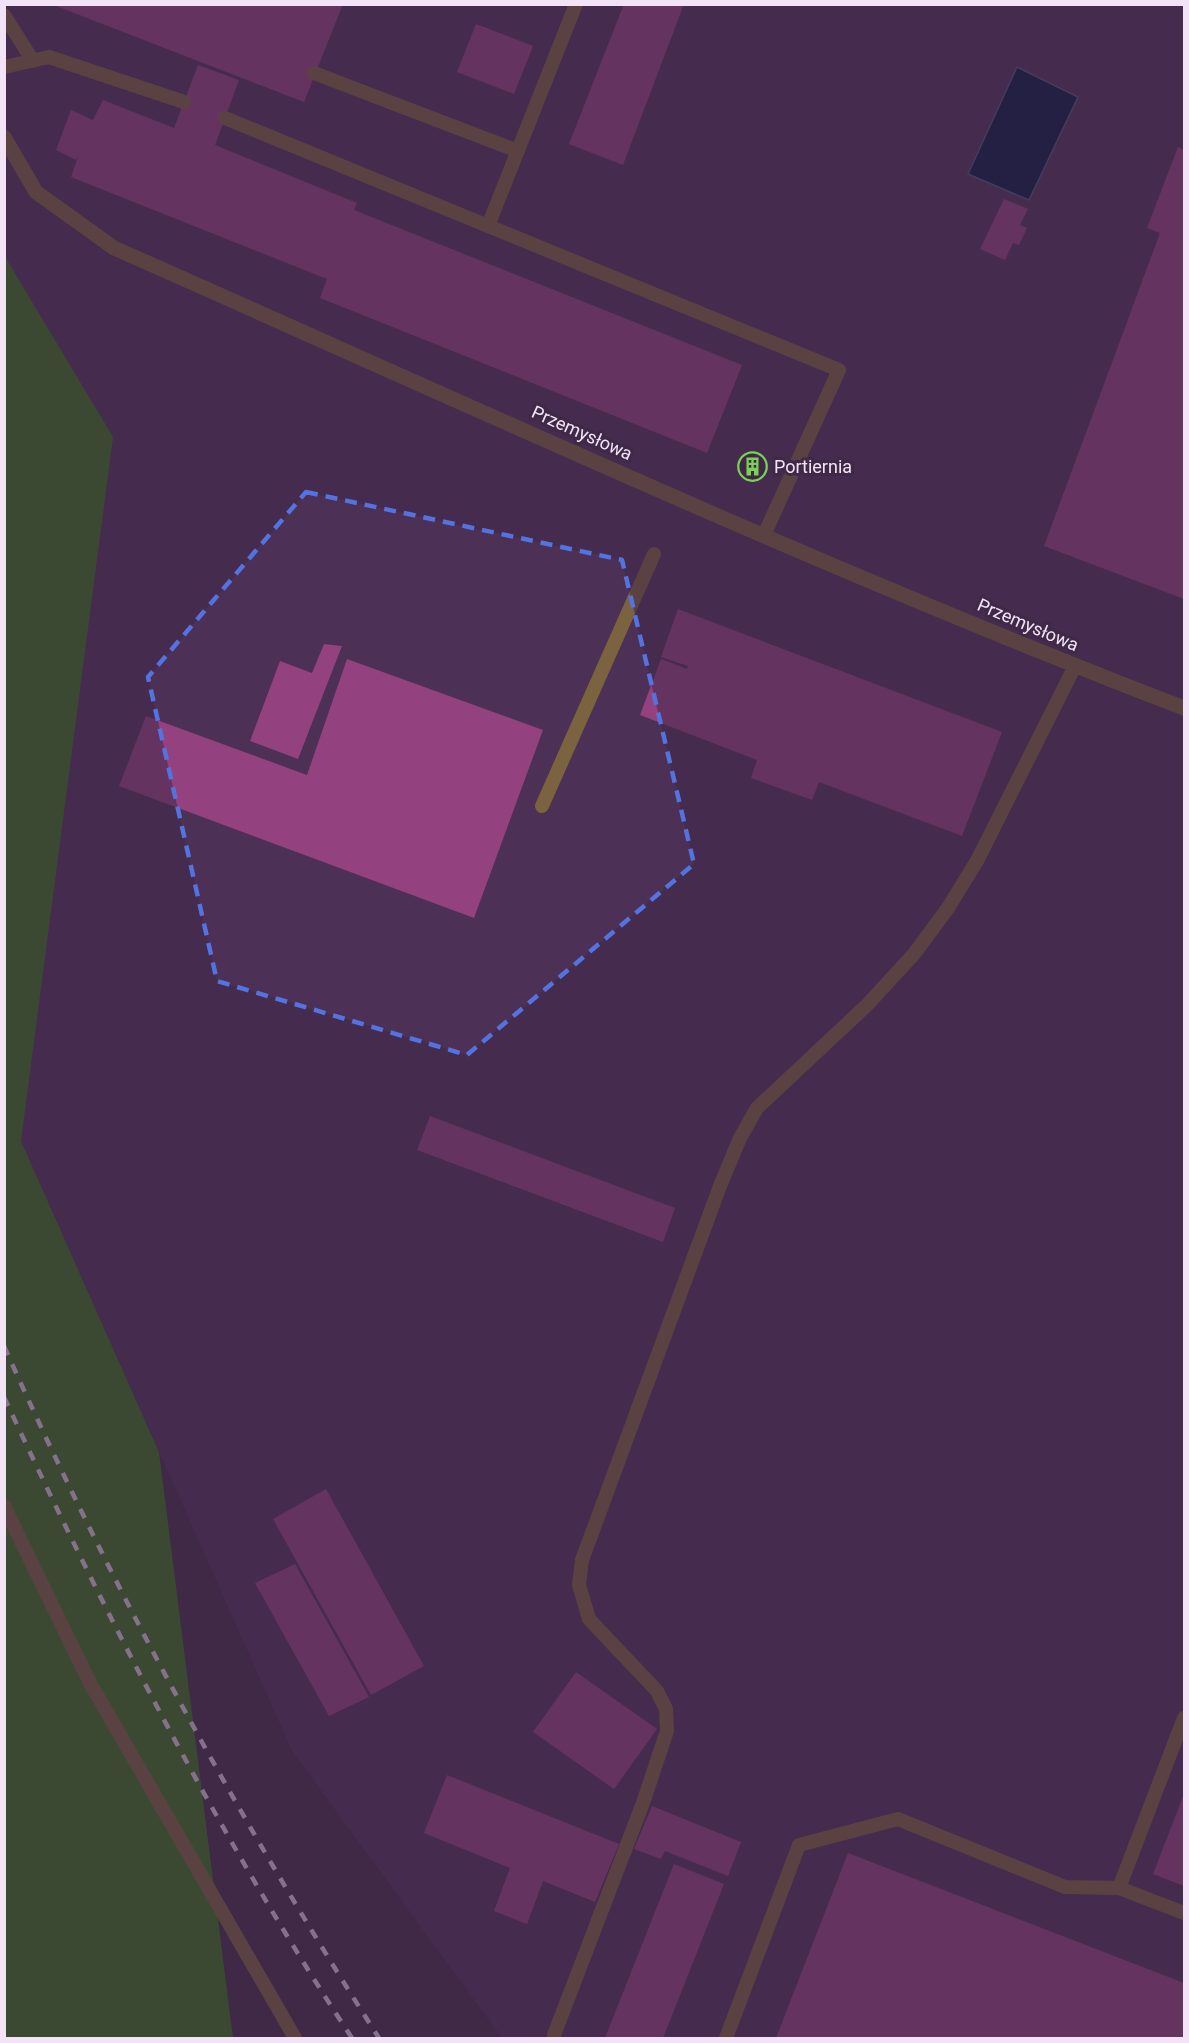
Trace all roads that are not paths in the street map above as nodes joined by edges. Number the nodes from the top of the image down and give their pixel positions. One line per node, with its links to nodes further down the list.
1 (576, 4): 9 (lane)
2 (4, 15): 3 (lane)
3 (33, 61): 4 (lane); 6 (lane)
4 (4, 67)
5 (314, 73): 9 (lane)
6 (184, 102)
7 (225, 118): 10 (lane)
8 (4, 137): 11 (street, Przemysłowa)
9 (518, 152): 10 (lane)
10 (488, 226): 11 (lane)
11 (764, 535): 13 (street, Przemysłowa)
12 (654, 554): 15 (lane)
13 (1075, 666): 14 (street, Przemysłowa); 20 (lane)
14 (1185, 708)
15 (542, 807)
16 (4, 1506): 21 (lane)
17 (1185, 1718): 18 (lane)
18 (1119, 1888): 19 (lane); 22 (lane)
19 (1185, 1912)
20 (554, 2035)
21 (295, 2038)
22 (726, 2038)

